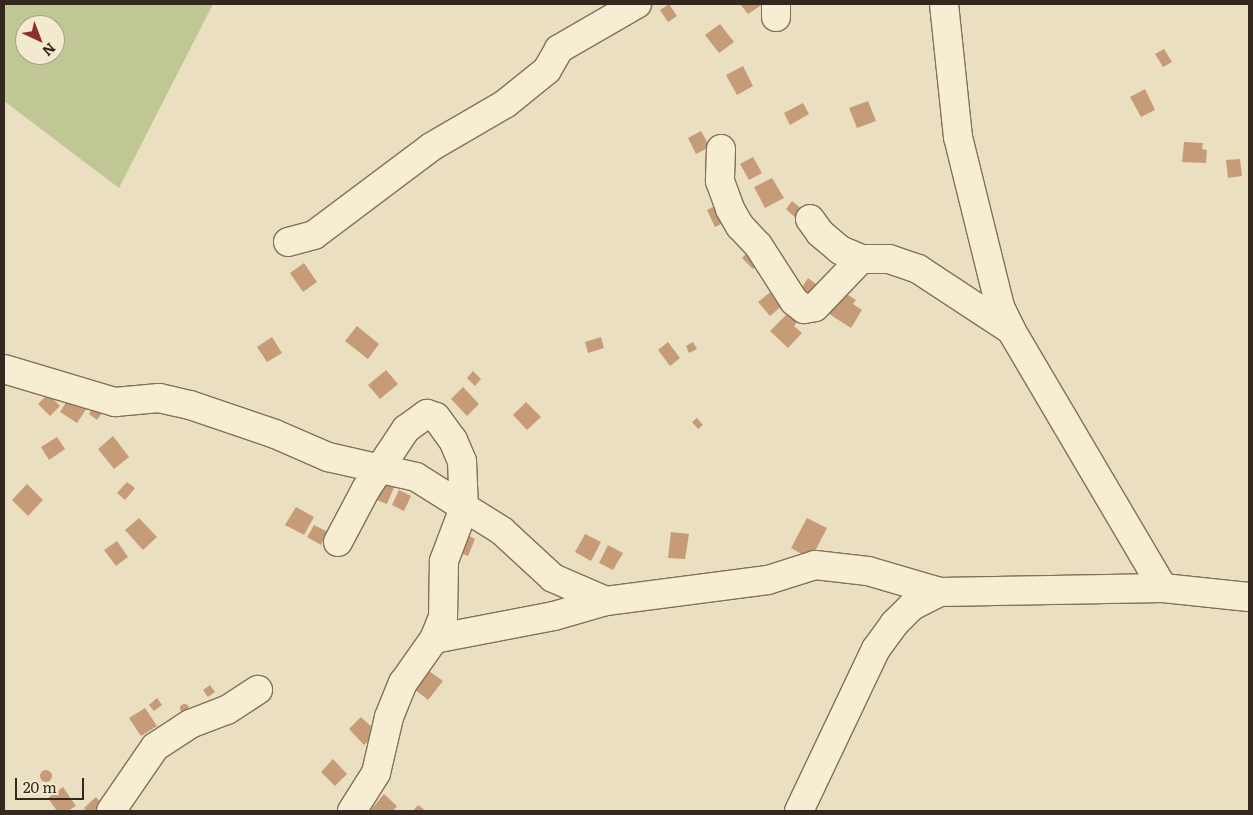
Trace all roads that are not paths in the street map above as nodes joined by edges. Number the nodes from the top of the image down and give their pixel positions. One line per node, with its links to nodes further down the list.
1 (637, 4): 5 (street)
2 (944, 4): 7 (street)
3 (721, 150): 6 (street)
4 (810, 219): 6 (street)
5 (288, 242)
6 (861, 259): 7 (street)
7 (1011, 330): 12 (street)
8 (4, 369): 9 (street)
9 (382, 469): 10 (street); 10 (street); 11 (street)
10 (464, 508): 15 (street); 16 (street)
11 (338, 542)
12 (1163, 588): 13 (street); 14 (street)
13 (940, 592): 15 (street); 20 (street)
14 (1249, 597)
15 (606, 602): 16 (street)
16 (434, 639): 19 (street)
17 (258, 690): 18 (street)
18 (111, 811)
19 (352, 811)
20 (799, 811)

